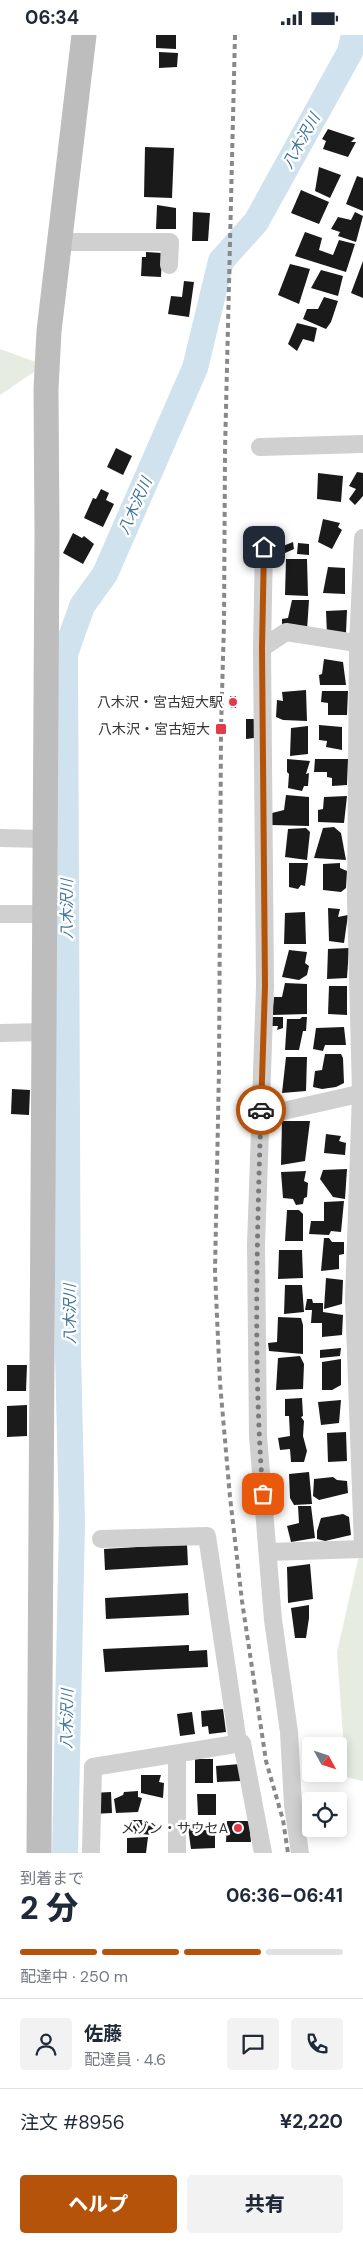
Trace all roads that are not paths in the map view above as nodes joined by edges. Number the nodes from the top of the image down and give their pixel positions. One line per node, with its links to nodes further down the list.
1 (84, 35): 2 (street)
2 (59, 242): 3 (street); 11 (street)
3 (169, 265)
4 (363, 444): 5 (street)
5 (260, 447)
6 (363, 538): 8 (street)
7 (264, 547): 9 (street)
8 (361, 644): 9 (street); 16 (street)
9 (262, 648): 17 (street)
10 (0, 838): 11 (street)
11 (44, 839): 13 (street)
12 (0, 913): 13 (street)
13 (44, 914): 15 (street)
14 (0, 1033): 15 (street)
15 (43, 1033): 24 (street)
16 (362, 1093): 17 (street); 19 (street)
17 (261, 1116): 21 (street)
18 (101, 1539): 22 (street)
19 (363, 1545)
20 (363, 1549): 21 (street)
21 (268, 1552): 28 (street)
22 (238, 1743): 23 (street); 27 (street)
23 (177, 1754): 25 (street); 26 (street)
24 (39, 1853)
25 (91, 1853)
26 (177, 1853)
27 (263, 1853)
28 (300, 1853)

